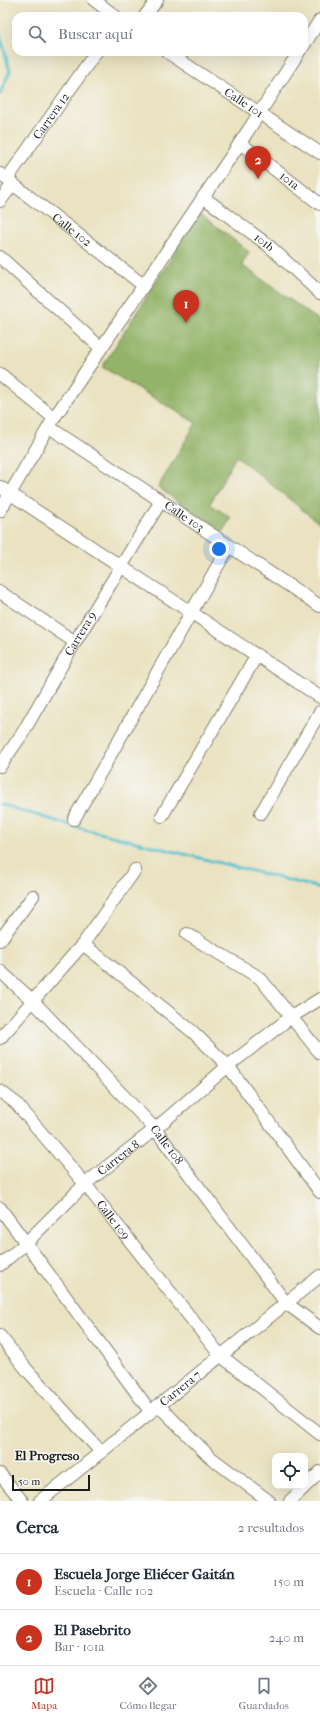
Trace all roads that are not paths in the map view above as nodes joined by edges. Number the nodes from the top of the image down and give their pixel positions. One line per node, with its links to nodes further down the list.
1 (94, 0): 3 (street)
2 (157, 0): 4 (street)
3 (110, 12)
4 (148, 12)
5 (320, 20): 6 (street)
6 (308, 39)
7 (93, 56): 13 (street, Carrera 12)
8 (173, 56): 10 (street, Calle 101)
9 (296, 56): 10 (street)
10 (259, 114): 11 (street); 12 (street, Calle 101)
11 (240, 143): 14 (street); 16 (street, 101a)
12 (320, 153)
13 (7, 179): 15 (street, Carrera 12); 18 (street, Calle 102)
14 (203, 197): 18 (street); 19 (street, 101b)
15 (0, 201)
16 (320, 204)
17 (0, 257): 20 (street)
18 (143, 285): 20 (street)
19 (320, 293)
20 (101, 348): 22 (street)
21 (0, 374): 22 (street, Calle 103)
22 (51, 423): 24 (street); 25 (street, Calle 103)
23 (0, 487): 24 (street)
24 (11, 494): 26 (street); 28 (street)
25 (161, 501): 27 (street, Calle 103); 28 (street, Carrera 9)
26 (0, 511)
27 (229, 546): 30 (street, Calle 103); 31 (street)
28 (121, 565): 31 (street); 32 (street, Carrera 9)
29 (0, 592): 32 (street)
30 (320, 606)
31 (190, 611): 33 (street); 39 (street)
32 (75, 642): 36 (street, Carrera 9)
33 (257, 655): 34 (street); 38 (street)
34 (320, 697)
35 (320, 712): 37 (street)
36 (0, 766)
37 (261, 812)
38 (162, 816)
39 (74, 819)
40 (135, 870): 44 (street)
41 (33, 896): 43 (street)
42 (187, 934): 48 (street)
43 (0, 940)
44 (83, 944): 47 (street); 51 (street)
45 (0, 971): 47 (street, Calle 108)
46 (320, 1000): 48 (street, Carrera 8)
47 (33, 1001): 49 (street); 53 (street, Calle 108)
48 (291, 1017): 50 (street); 51 (street, Carrera 8)
49 (0, 1038)
50 (320, 1053)
51 (228, 1066): 53 (street, Carrera 8); 55 (street)
52 (0, 1091): 54 (street, Calle 109)
53 (156, 1129): 54 (street, Carrera 8); 60 (street, Calle 108)
54 (85, 1184): 57 (street, Carrera 8); 63 (street, Calle 109)
55 (320, 1192)
56 (0, 1208): 57 (street)
57 (26, 1243): 58 (street, Carrera 8); 64 (street)
58 (0, 1265)
59 (320, 1276): 60 (street, Carrera 7)
60 (286, 1303): 61 (street, Calle 108); 63 (street, Carrera 7)
61 (320, 1328)
62 (0, 1336): 66 (street)
63 (220, 1355): 64 (street, Carrera 7); 65 (street, Calle 109)
64 (154, 1408): 66 (street, Carrera 7); 71 (street)
65 (320, 1434)
66 (101, 1452): 70 (street, Carrera 7)
67 (320, 1472): 72 (street)
68 (0, 1474): 69 (street)
69 (22, 1501)
70 (40, 1501)
71 (269, 1501)
72 (290, 1501)

